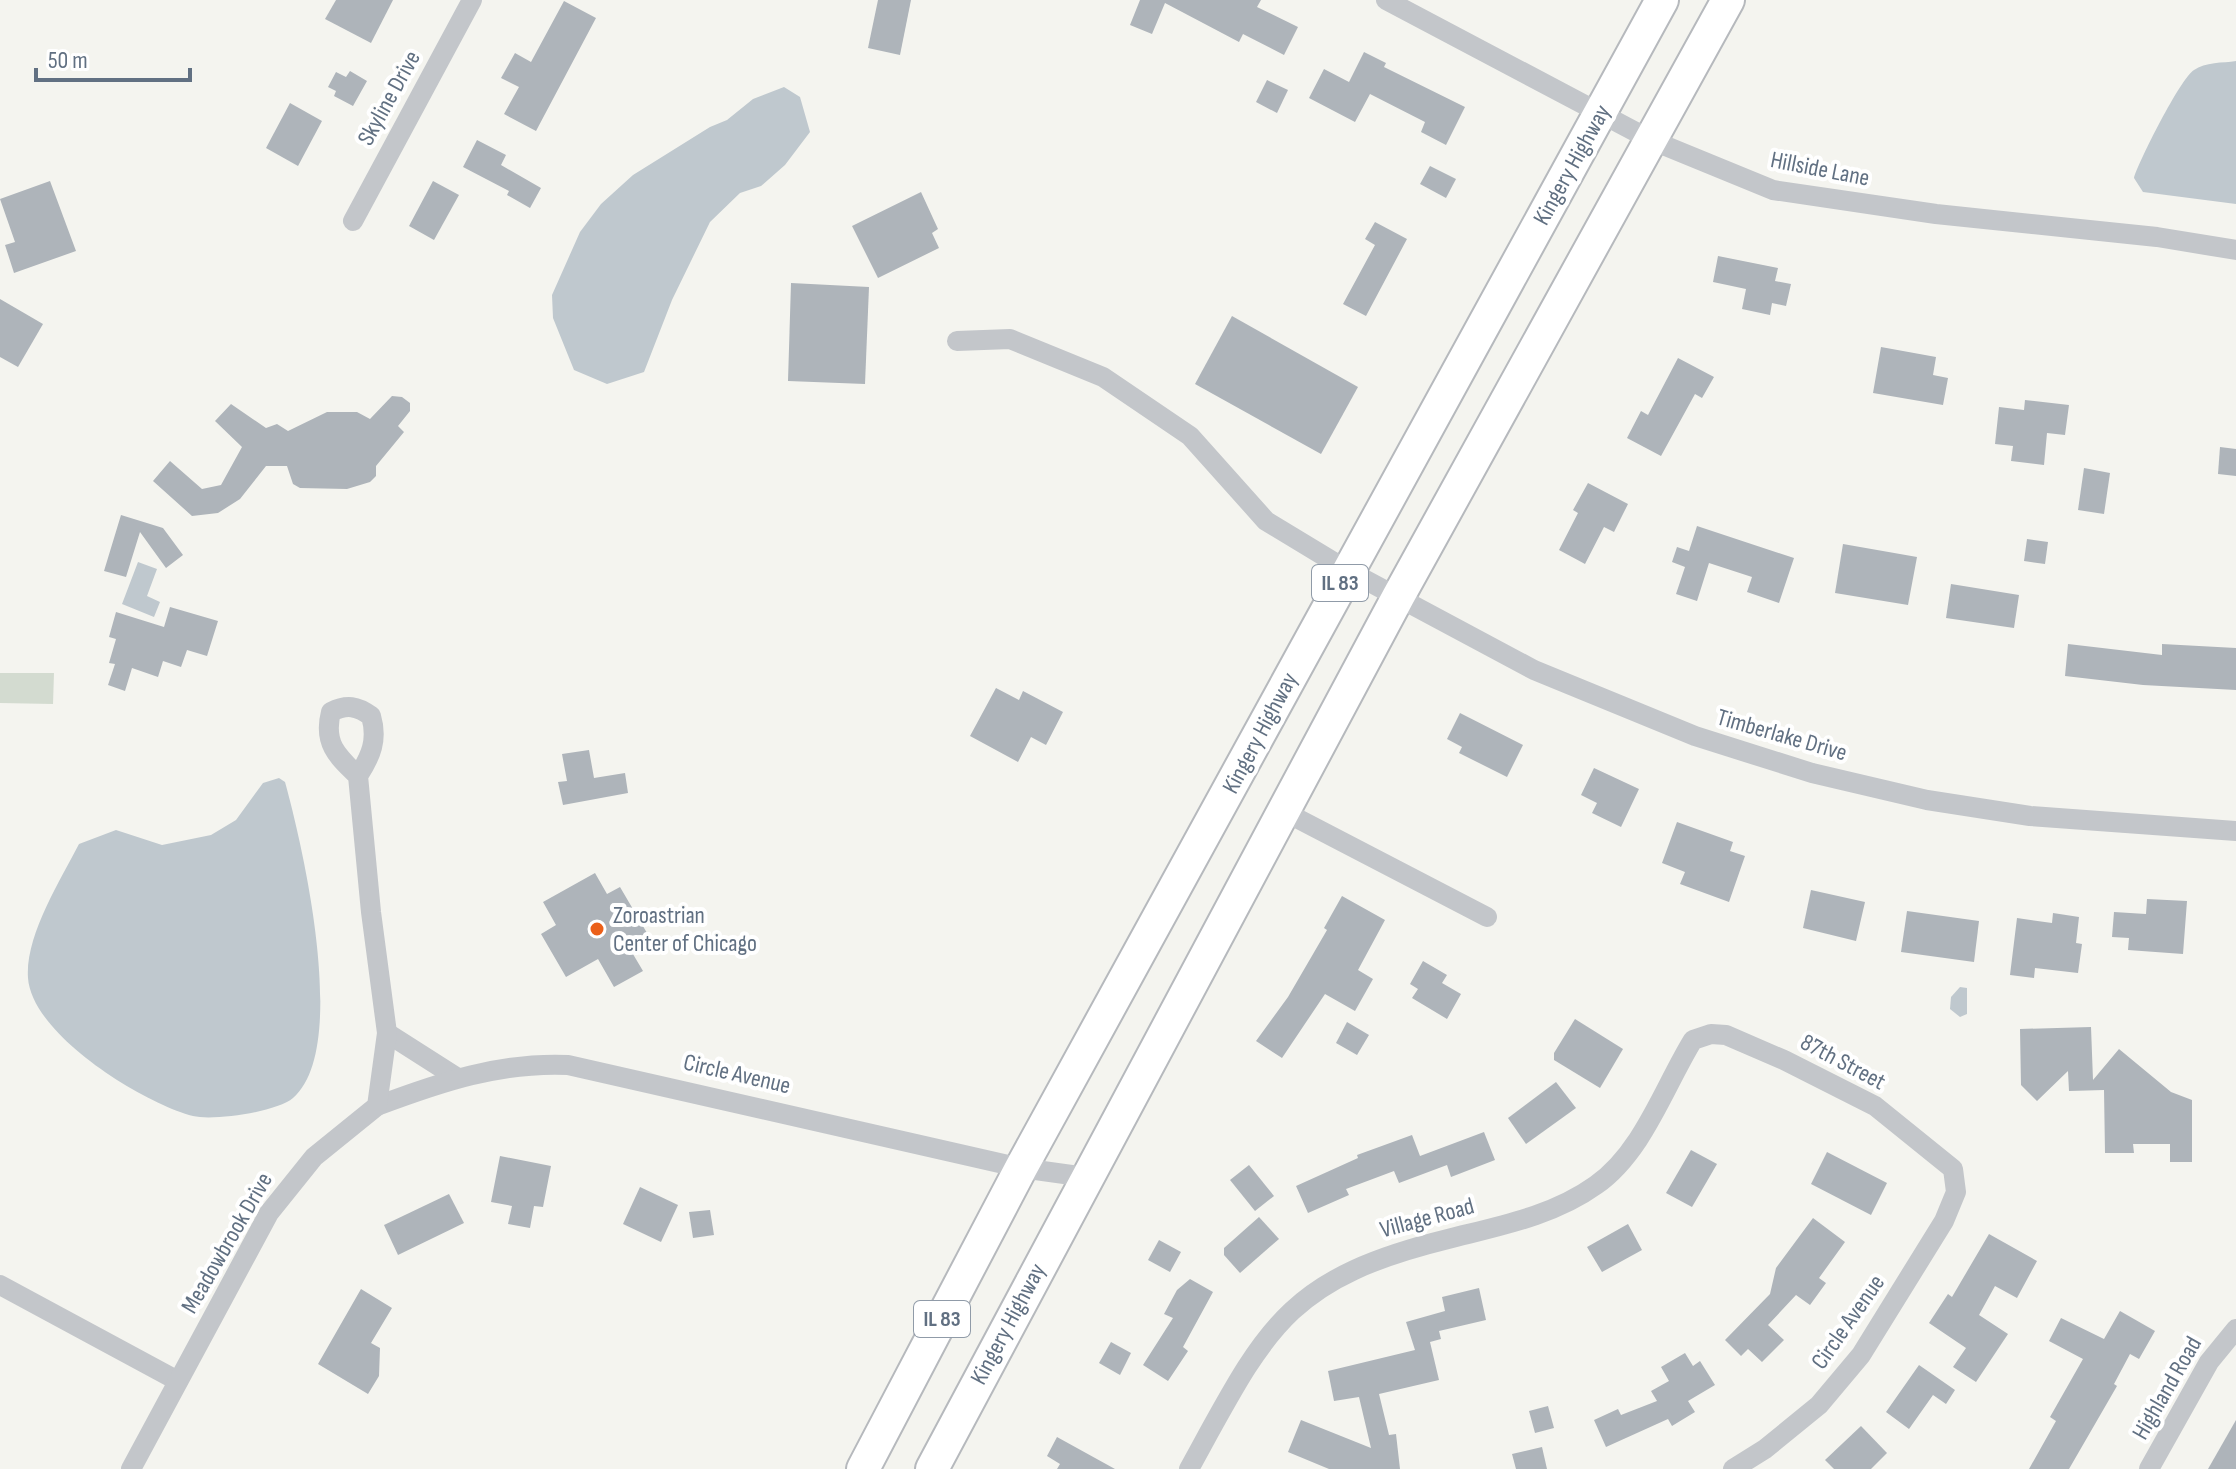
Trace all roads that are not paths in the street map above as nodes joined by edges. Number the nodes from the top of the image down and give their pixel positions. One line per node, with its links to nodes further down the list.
1 (472, 0): 7 (street, Skyline Drive)
2 (1386, 0): 5 (street, Hillside Lane)
3 (1662, 0): 5 (main road, Kingery Highway / IL 83)
4 (1728, 0): 6 (main road, Kingery Highway / IL 83)
5 (1600, 114): 6 (street, Hillside Lane); 10 (main road, Kingery Highway / IL 83)
6 (1651, 140): 8 (street, Hillside Lane); 11 (main road, Kingery Highway / IL 83)
7 (353, 221)
8 (2236, 250)
9 (957, 341): 10 (street, Timberlake Drive)
10 (1347, 570): 11 (street, Timberlake Drive); 20 (main road, Kingery Highway / IL 83)
11 (1398, 597): 13 (main road, Kingery Highway / IL 83); 14 (street, Timberlake Drive)
12 (358, 776): 16 (street)
13 (1283, 811): 15 (street); 22 (main road, Kingery Highway / IL 83)
14 (2236, 831)
15 (1487, 917)
16 (387, 1033): 18 (street); 19 (street)
17 (1693, 1040): 21 (street, 87th Street); 29 (street, Village Road)
18 (456, 1077): 19 (street, Circle Avenue); 20 (street, Circle Avenue)
19 (377, 1106): 25 (street, Meadowbrook Drive)
20 (1021, 1168): 22 (street, Circle Avenue); 27 (main road, Kingery Highway / IL 83)
21 (1953, 1169): 30 (street, Circle Avenue)
22 (1086, 1177): 28 (main road, Kingery Highway / IL 83)
23 (0, 1285): 25 (street)
24 (2233, 1331): 31 (street, Highland Road)
25 (178, 1381): 26 (street, Meadowbrook Drive)
26 (131, 1469)
27 (863, 1469)
28 (932, 1469)
29 (1189, 1469)
30 (1733, 1469)
31 (2149, 1469)

